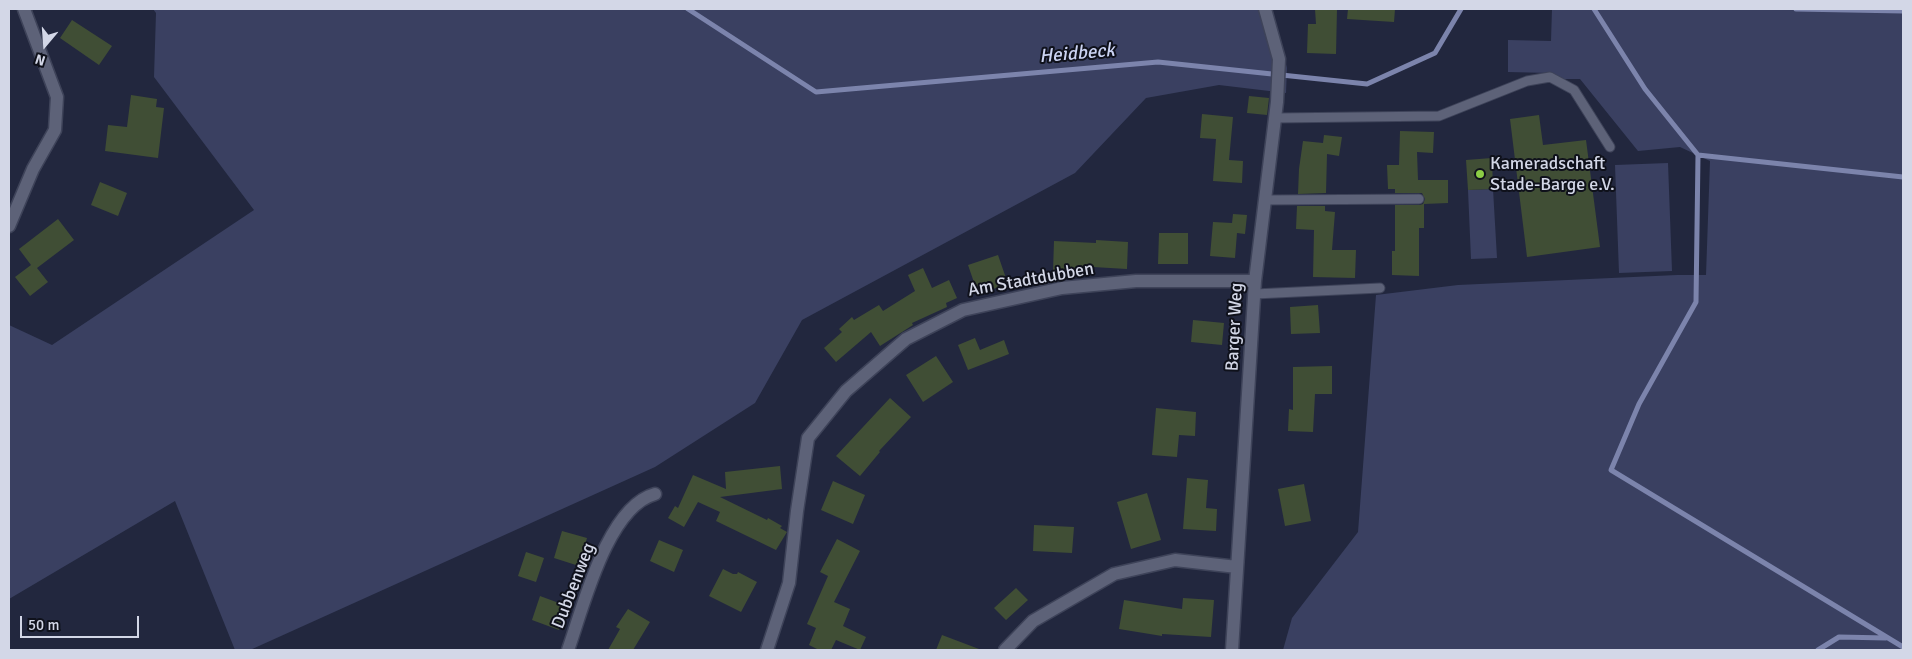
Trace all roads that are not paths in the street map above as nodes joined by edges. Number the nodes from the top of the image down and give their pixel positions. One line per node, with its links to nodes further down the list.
1 (24, 9): 7 (street)
2 (1265, 9): 3 (street, Barger Weg)
3 (1276, 118): 4 (lane); 6 (street, Barger Weg)
4 (1610, 147)
5 (1419, 199): 6 (lane)
6 (1266, 200): 8 (street, Barger Weg)
7 (9, 226)
8 (1255, 280): 10 (street, Barger Weg); 14 (street, Am Stadtdubben)
9 (1380, 288): 10 (lane)
10 (1256, 294): 12 (street, Barger Weg)
11 (655, 494): 13 (street, Dubbenweg)
12 (1237, 567): 15 (street); 16 (street, Barger Weg)
13 (568, 650)
14 (767, 650)
15 (1005, 650)
16 (1232, 650)

